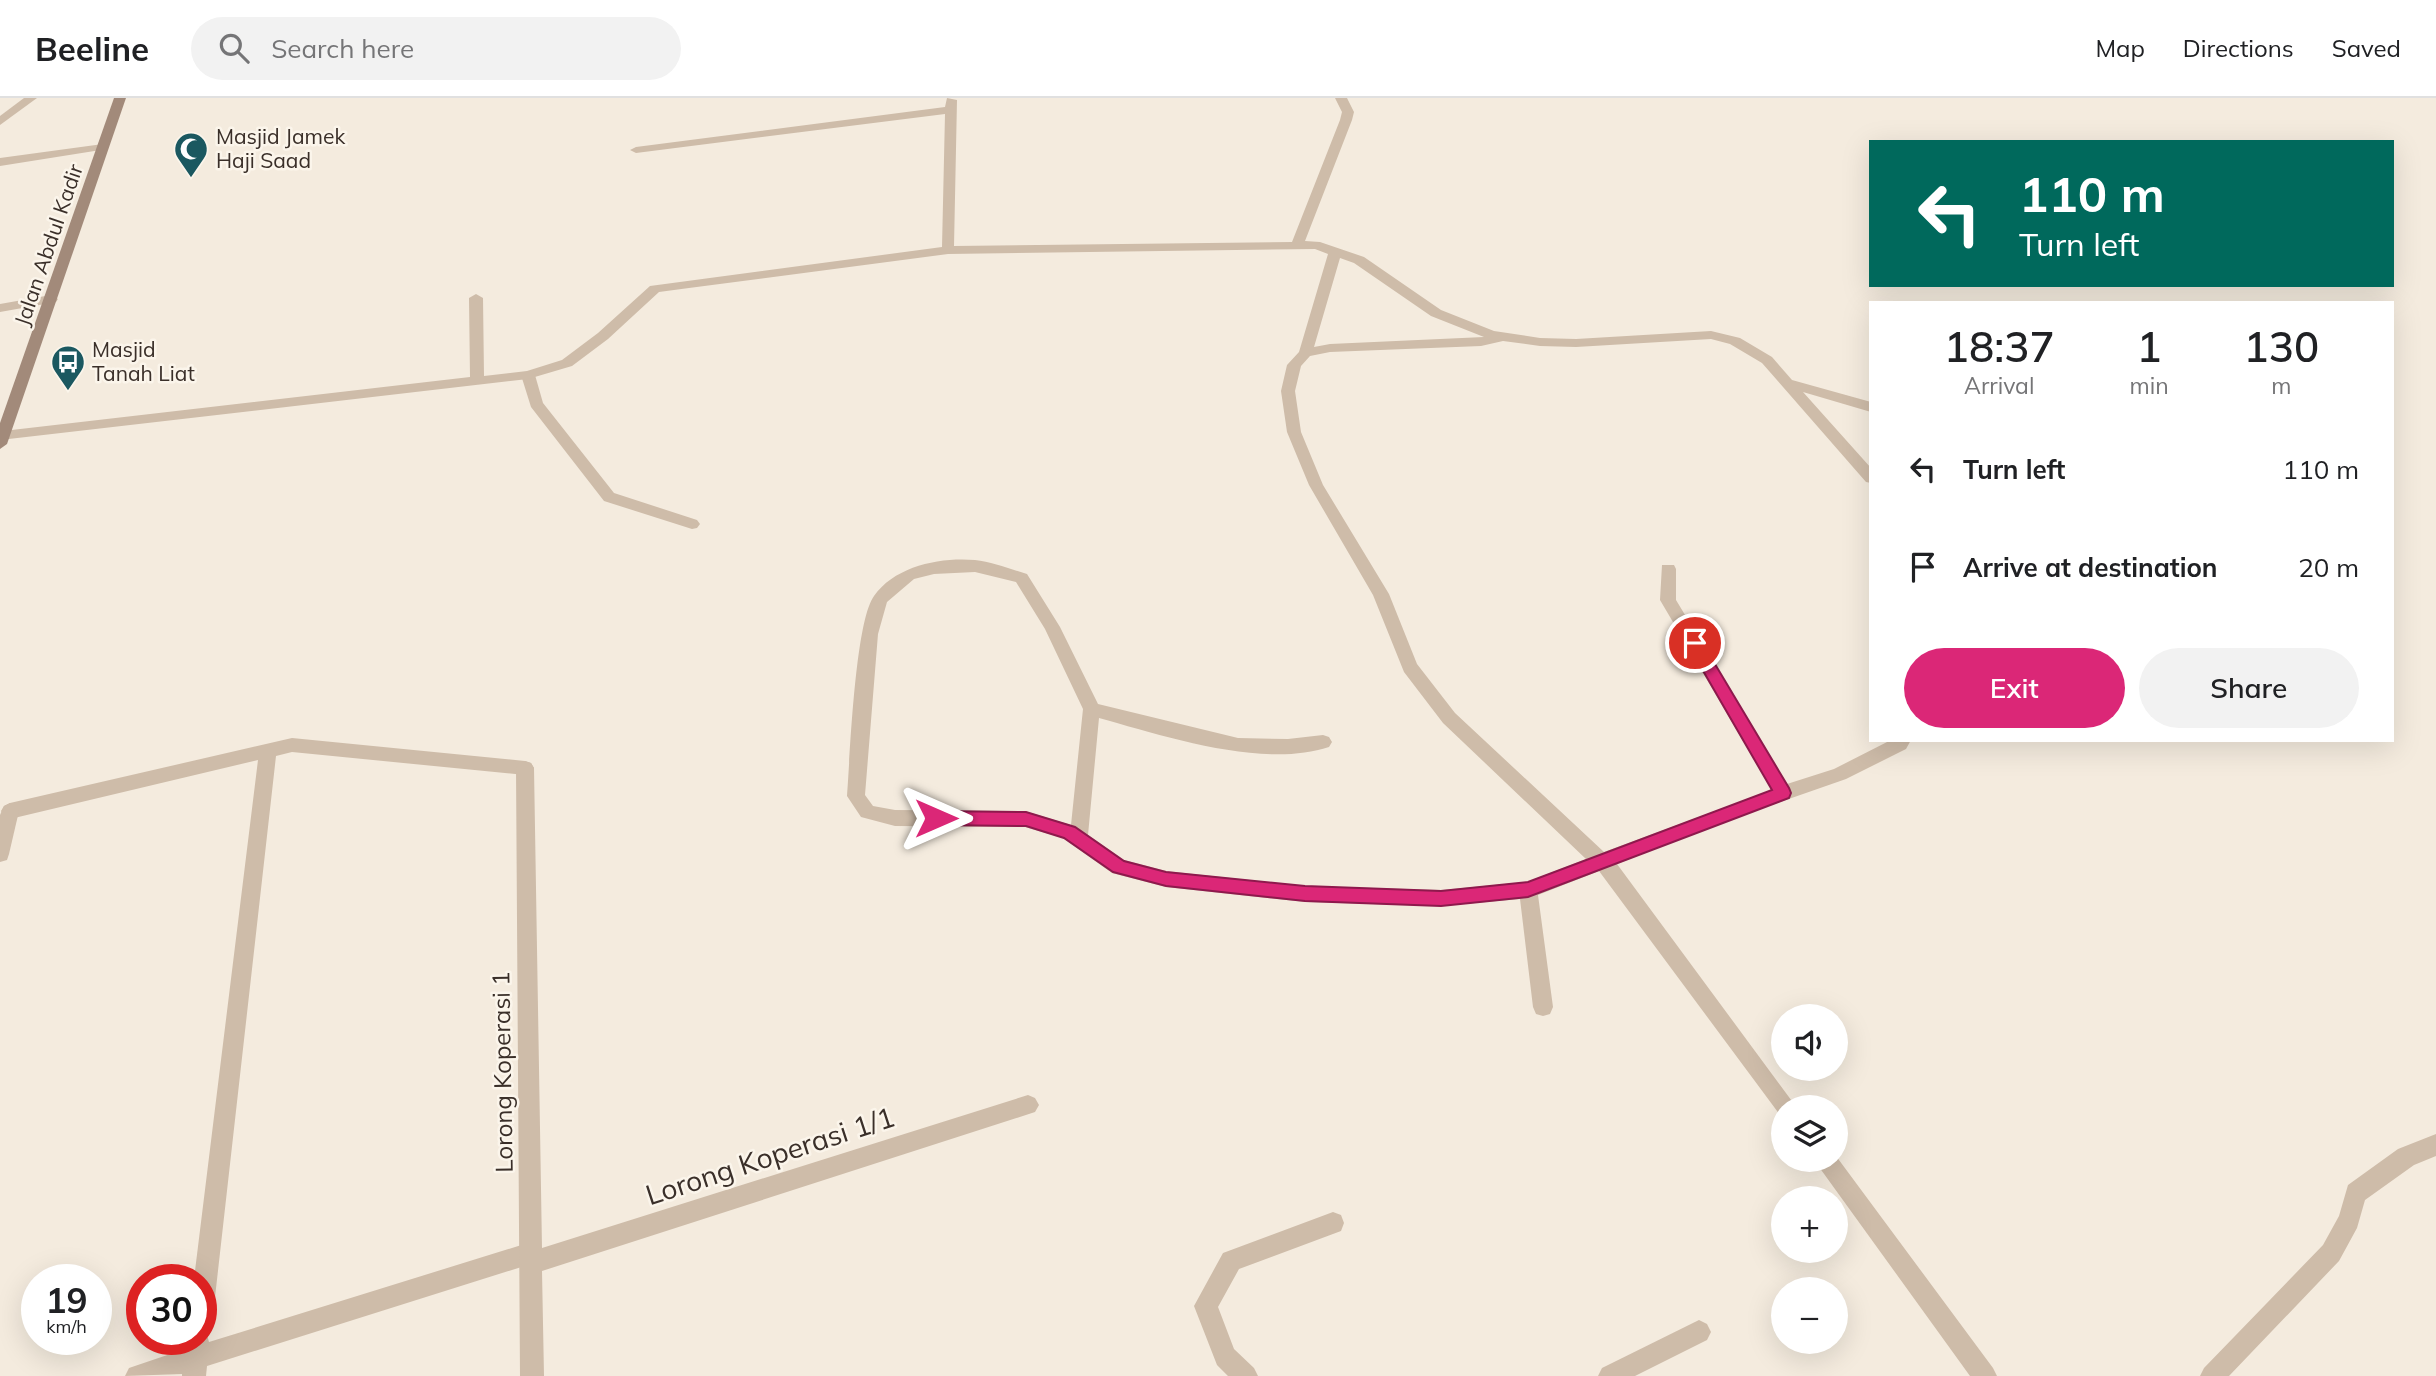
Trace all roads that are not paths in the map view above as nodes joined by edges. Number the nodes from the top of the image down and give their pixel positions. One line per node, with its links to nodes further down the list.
1 (32, 98): 5 (street)
2 (121, 98): 6 (main road, Jalan Abdul Kadir)
3 (1341, 98): 9 (street)
4 (951, 104): 7 (street); 10 (street)
5 (0, 122)
6 (103, 147): 8 (street); 13 (main road, Jalan Abdul Kadir)
7 (636, 150)
8 (0, 162)
9 (1297, 245): 10 (street); 11 (street)
10 (948, 250): 17 (street)
11 (1335, 252): 15 (street); 16 (street)
12 (476, 298): 18 (street)
13 (51, 299): 14 (street); 21 (main road, Jalan Abdul Kadir)
14 (0, 308)
15 (1505, 338): 16 (street); 19 (street)
16 (1305, 354): 32 (street)
17 (528, 375): 18 (street); 23 (street)
18 (477, 381): 21 (street)
19 (1787, 383): 20 (street); 22 (street)
20 (1869, 406)
21 (2, 440)
22 (1869, 476)
23 (692, 524)
24 (1668, 569): 29 (street)
25 (1092, 709): 26 (street); 30 (street); 30 (street)
26 (1323, 742)
27 (1901, 742): 29 (street)
28 (268, 750): 31 (street); 40 (street, Lorong Koperasi 1); 41 (street)
29 (1783, 793): 32 (street)
30 (1079, 839): 33 (street)
31 (0, 854)
32 (1603, 862): 33 (street); 35 (street)
33 (1528, 890): 34 (street)
34 (1543, 1007)
35 (1777, 1095)
36 (1028, 1105): 40 (street, Lorong Koperasi 1/1)
37 (2436, 1145): 49 (street)
38 (1834, 1172): 48 (street)
39 (1333, 1223): 46 (street)
40 (531, 1258): 43 (street, Lorong Koperasi 1/1); 45 (street, Lorong Koperasi 1)
41 (207, 1264)
42 (1699, 1332): 47 (street)
43 (196, 1357): 44 (street, Lorong Koperasi 1/1)
44 (137, 1376)
45 (532, 1376)
46 (1246, 1376)
47 (1610, 1376)
48 (1985, 1376)
49 (2213, 1376)

